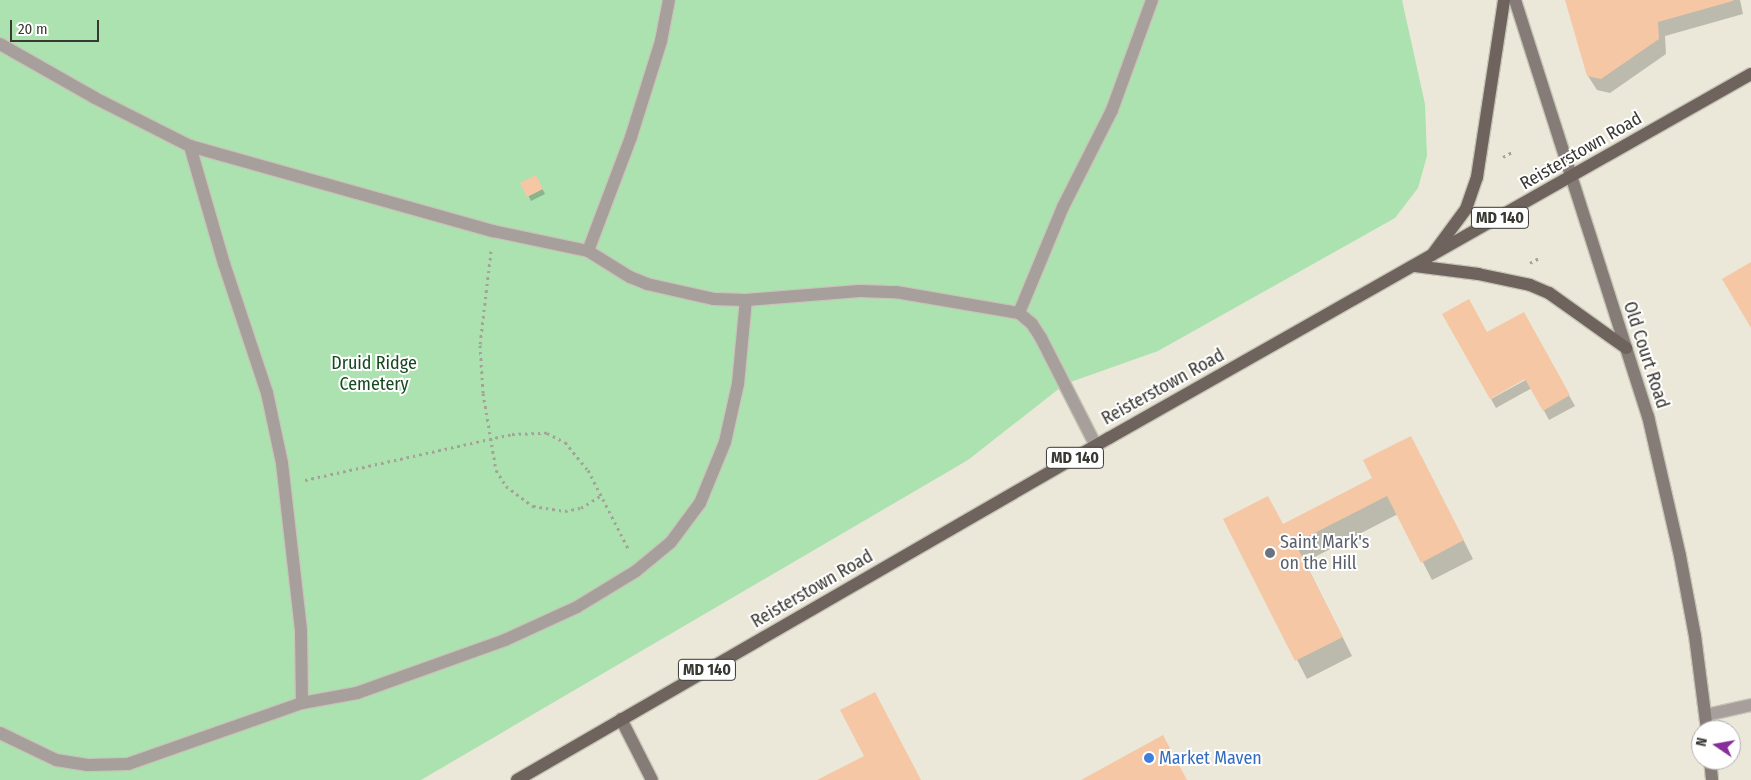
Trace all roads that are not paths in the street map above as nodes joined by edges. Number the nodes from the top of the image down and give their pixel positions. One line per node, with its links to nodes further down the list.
1 (669, 0): 9 (street)
2 (1152, 0): 13 (street)
3 (1504, 0): 10 (main road)
4 (1515, 0): 8 (main road, Old Court Road)
5 (0, 44): 7 (street)
6 (1751, 74): 8 (main road, Reisterstown Road / MD 140)
7 (190, 146): 9 (street); 16 (street)
8 (1570, 178): 10 (main road, Reisterstown Road / MD 140); 14 (main road, Old Court Road)
9 (588, 251): 12 (street)
10 (1430, 258): 11 (main road, Reisterstown Road / MD 140)
11 (1415, 266): 14 (main road); 15 (main road, Reisterstown Road / MD 140)
12 (746, 300): 13 (street); 16 (street)
13 (1019, 312): 15 (street)
14 (1626, 348): 18 (main road, Old Court Road)
15 (1096, 446): 19 (main road, Reisterstown Road / MD 140)
16 (302, 704): 21 (street)
17 (1751, 705): 18 (street)
18 (1706, 715): 20 (main road, Old Court Road)
19 (621, 720): 22 (main road, Reisterstown Road / MD 140); 23 (main road)
20 (1706, 720)
21 (0, 733)
22 (517, 780)
23 (652, 780)

